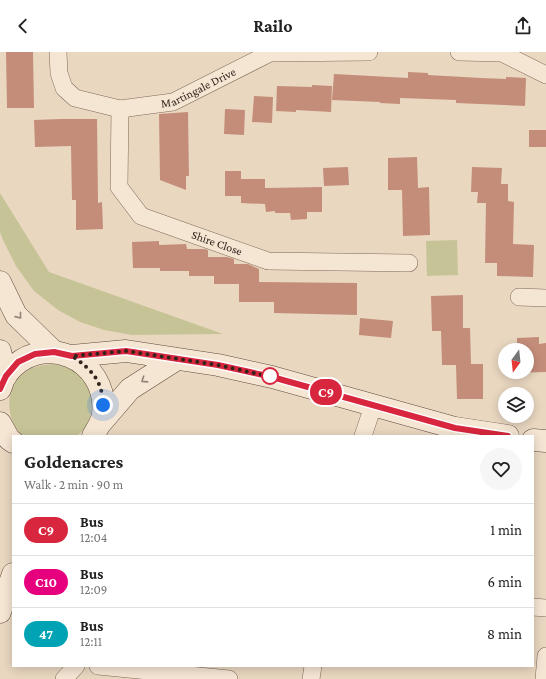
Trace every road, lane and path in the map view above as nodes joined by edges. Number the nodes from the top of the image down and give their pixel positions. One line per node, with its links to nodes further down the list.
1 (58, 52): 5 (street, Martingale Drive)
2 (369, 52): 5 (street, Martingale Drive)
3 (459, 52): 4 (street)
4 (546, 75)
5 (120, 109): 6 (street, Shire Close)
6 (409, 262)
7 (0, 282): 11 (street, one-way to 11)
8 (519, 297): 9 (street)
9 (546, 298)
10 (0, 350): 13 (street)
11 (63, 354): 12 (street); 13 (street); 15 (street)
12 (177, 359): 14 (street); 15 (street, one-way to 15)
13 (3, 382)
14 (373, 406): 16 (street); 17 (street)
15 (97, 430)
16 (363, 435)
17 (501, 435)
18 (534, 440): 19 (street)
19 (546, 441)
20 (12, 577): 23 (street)
21 (534, 607): 22 (street)
22 (546, 608)
23 (0, 612)
24 (546, 656): 31 (street)
25 (75, 667): 28 (street)
26 (108, 667): 29 (street)
27 (313, 667): 30 (street)
28 (64, 679)
29 (229, 679)
30 (311, 679)
31 (544, 679)

